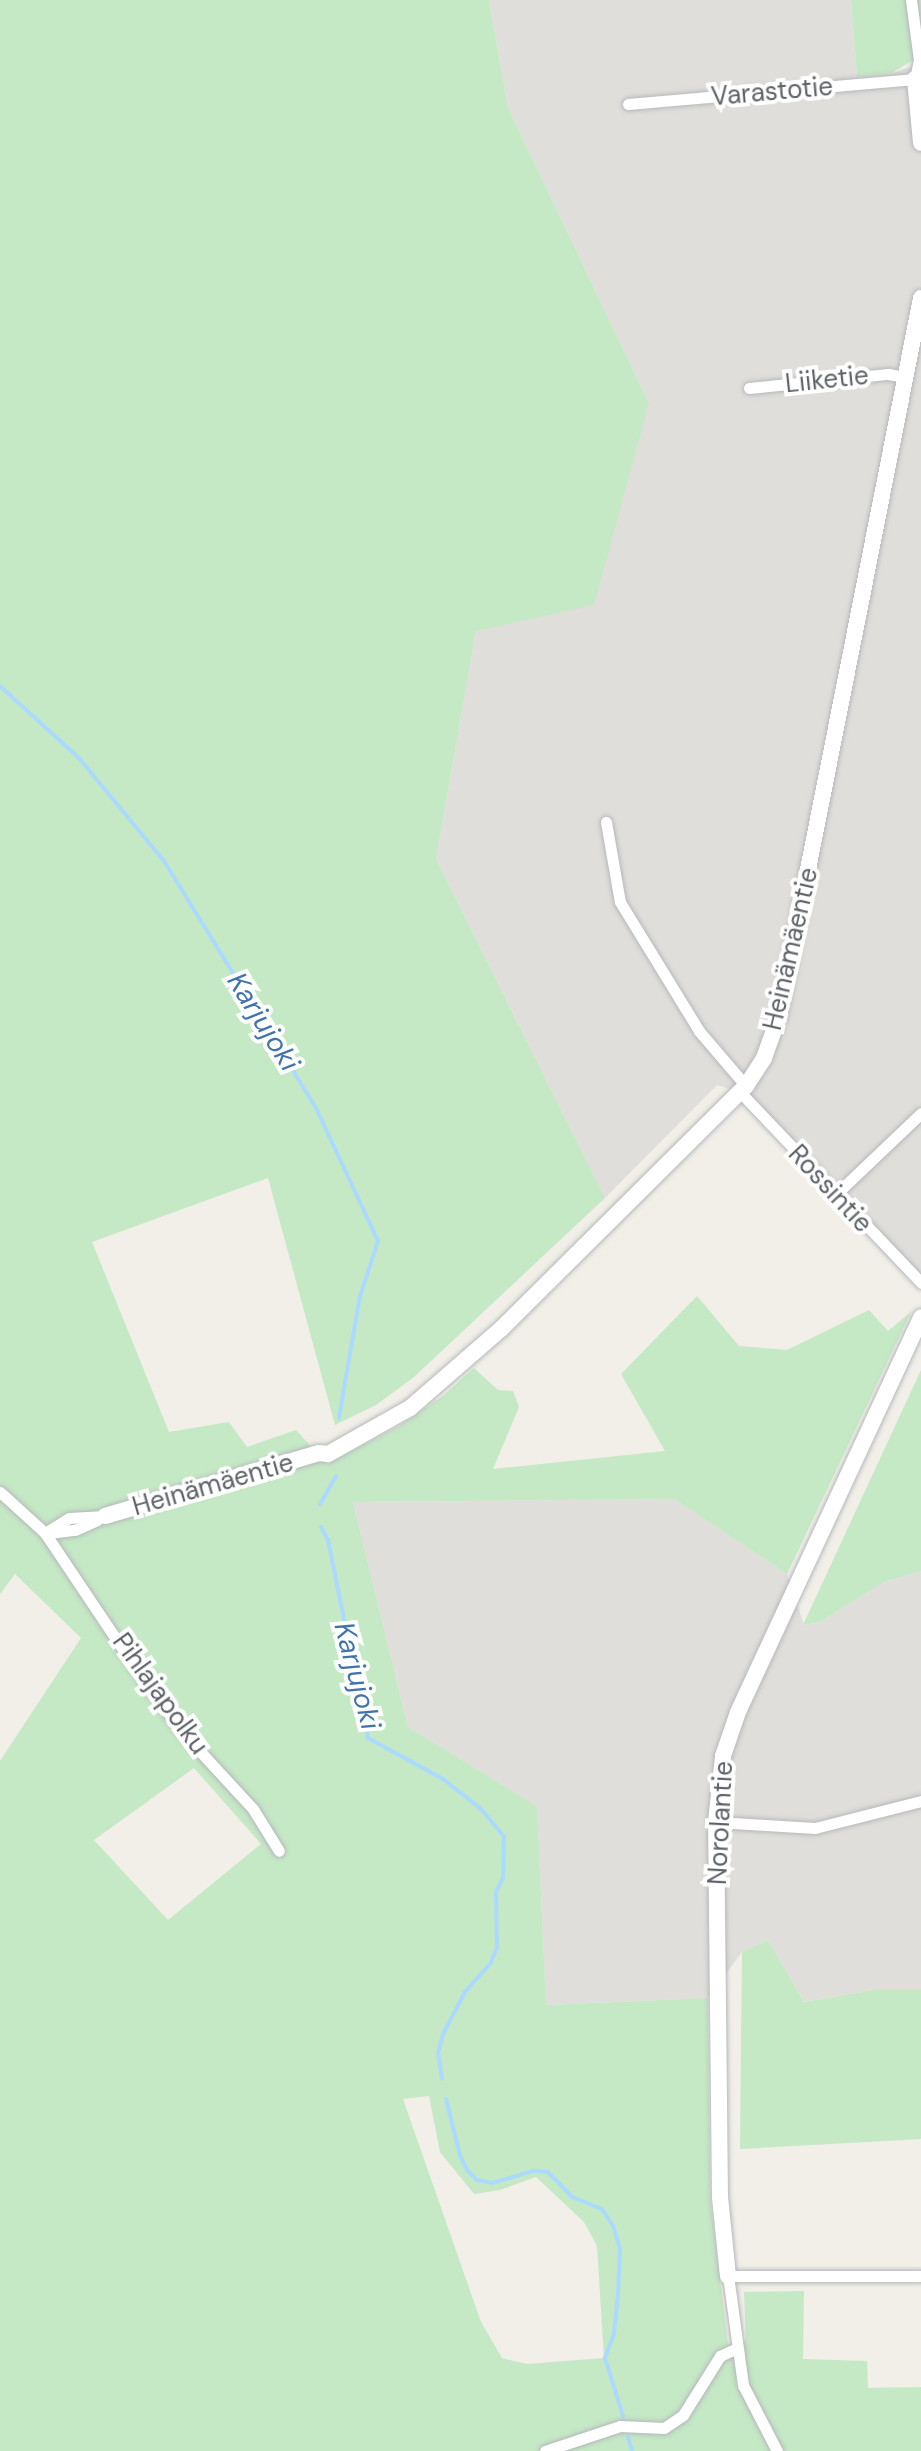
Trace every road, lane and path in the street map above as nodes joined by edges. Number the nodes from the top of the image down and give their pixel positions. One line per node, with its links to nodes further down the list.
1 (911, 0): 2 (street)
2 (918, 77): 3 (street, Varastotie); 4 (street)
3 (628, 104)
4 (921, 143)
5 (921, 298): 6 (street, Heinämäentie)
6 (905, 377): 7 (street, Liiketie); 9 (street, Heinämäentie)
7 (749, 388)
8 (606, 822): 9 (street, Rossintie)
9 (743, 1089): 11 (street, Rossintie); 15 (street, Heinämäentie)
10 (921, 1113): 11 (street)
11 (835, 1195): 12 (street, Rossintie)
12 (921, 1283)
13 (921, 1317): 18 (street, Norolantie)
14 (0, 1492): 16 (street)
15 (105, 1516): 16 (street, Heinämäentie)
16 (45, 1533): 19 (street, Pihlajapolku)
17 (921, 1801): 18 (street)
18 (716, 1822): 20 (street, Norolantie)
19 (279, 1851)
20 (728, 2276): 21 (street); 22 (street)
21 (921, 2276)
22 (735, 2349): 23 (street); 24 (street)
23 (545, 2451)
24 (777, 2451)

